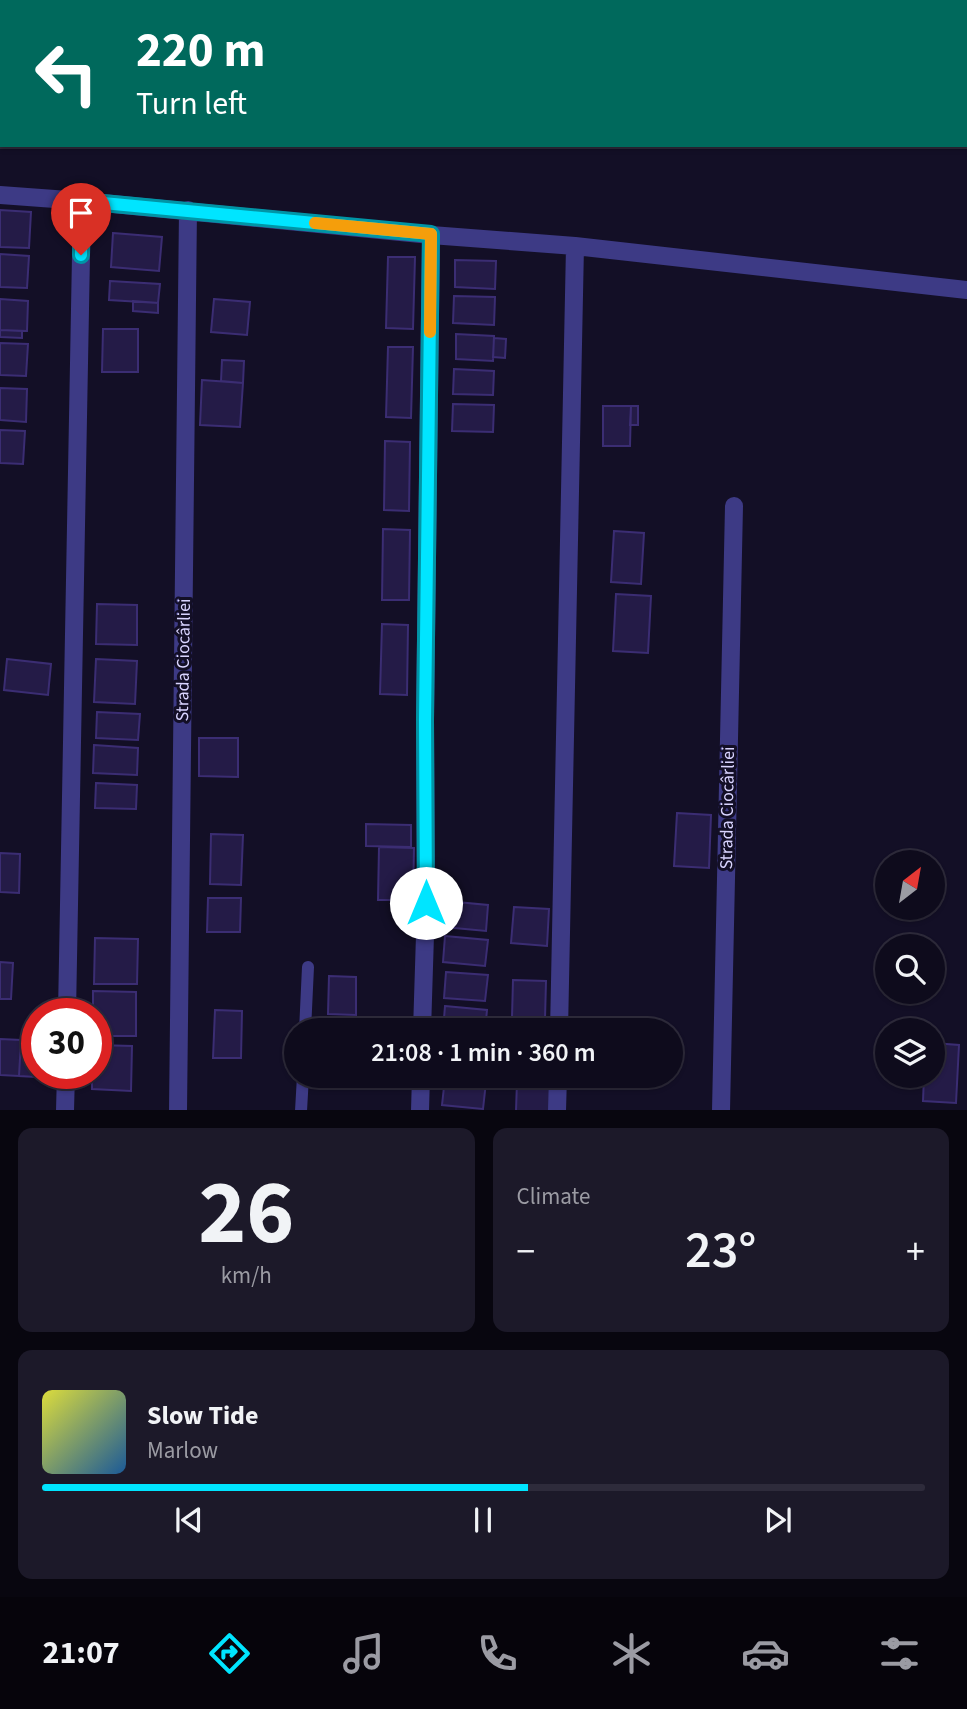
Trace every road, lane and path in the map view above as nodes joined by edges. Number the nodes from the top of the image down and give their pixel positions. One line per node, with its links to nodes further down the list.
1 (0, 195): 2 (street)
2 (82, 201): 3 (street); 9 (street)
3 (188, 210): 4 (street); 18 (street, Strada Ciocârliei)
4 (431, 234): 5 (street); 11 (street)
5 (575, 246): 6 (street); 12 (street)
6 (967, 289)
7 (734, 506): 22 (street, Strada Ciocârliei)
8 (308, 967): 10 (lane)
9 (67, 998)
10 (306, 1018)
11 (422, 1018)
12 (559, 1018)
13 (302, 1088): 19 (lane)
14 (420, 1088): 20 (street)
15 (558, 1088): 21 (street)
16 (66, 1089): 17 (street)
17 (65, 1110)
18 (178, 1110)
19 (301, 1110)
20 (419, 1110)
21 (557, 1110)
22 (721, 1110)

